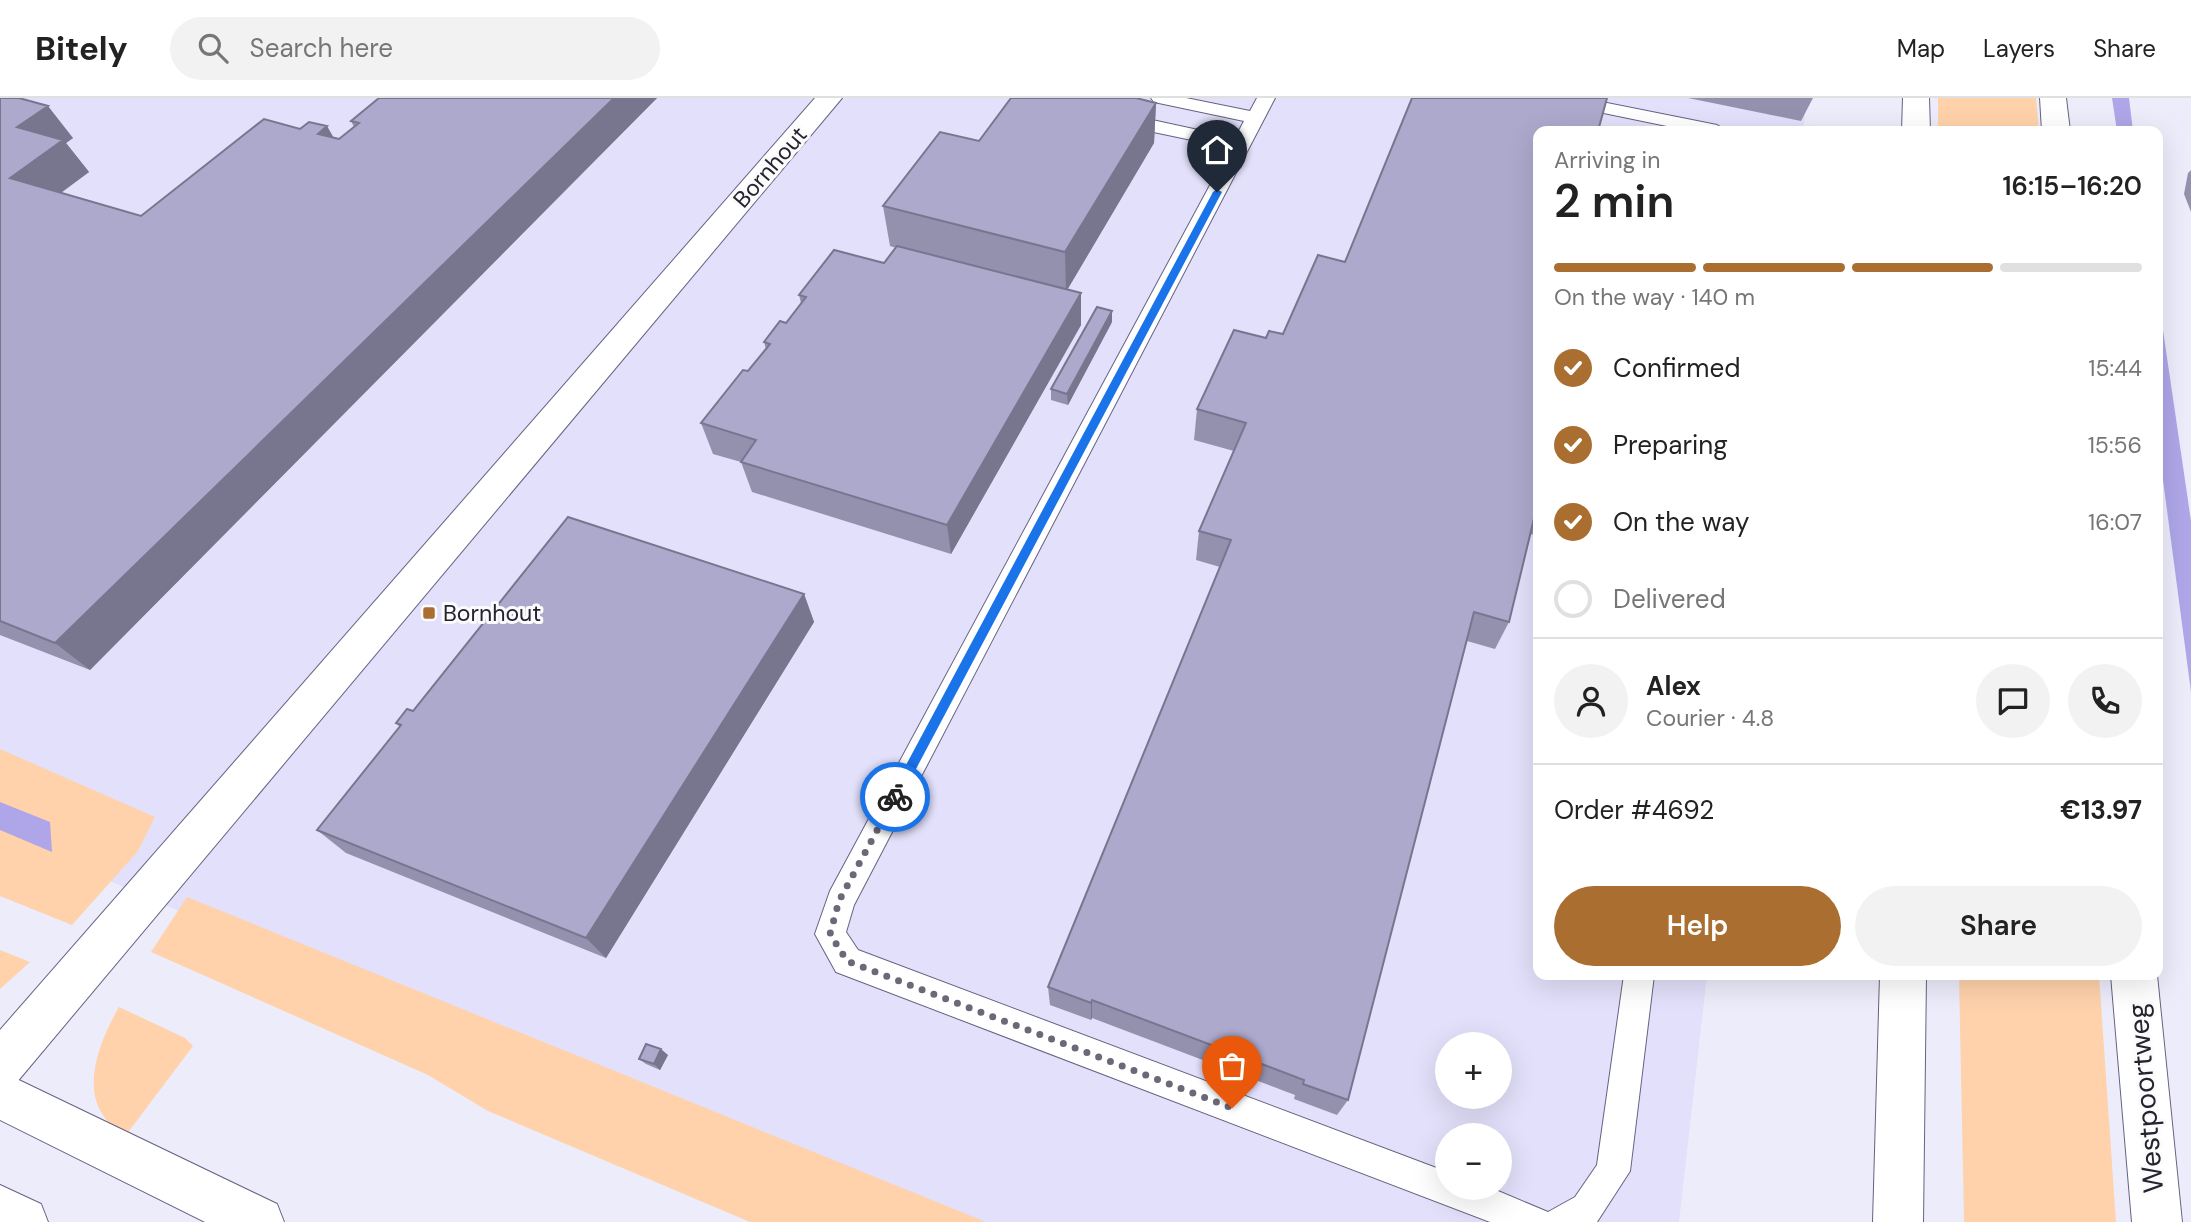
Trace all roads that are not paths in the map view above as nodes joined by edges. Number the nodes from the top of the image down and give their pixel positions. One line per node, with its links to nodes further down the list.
1 (829, 98): 15 (street, Bornhout)
2 (1160, 98): 6 (lane)
3 (1555, 98): 8 (lane)
4 (1916, 98): 9 (street)
5 (2053, 98): 10 (street)
6 (1260, 108): 11 (lane)
7 (1107, 116): 11 (lane)
8 (1692, 126)
9 (1916, 126)
10 (2056, 126)
11 (1242, 145): 20 (lane)
12 (1638, 980): 21 (lane)
13 (1902, 980): 22 (street)
14 (2134, 980): 23 (street, Westpoortweg)
15 (0, 1065)
16 (0, 1095): 19 (street)
17 (0, 1210): 18 (street)
18 (23, 1222)
19 (259, 1222)
20 (1535, 1222)
21 (1561, 1222)
22 (1898, 1222)
23 (2157, 1222)

